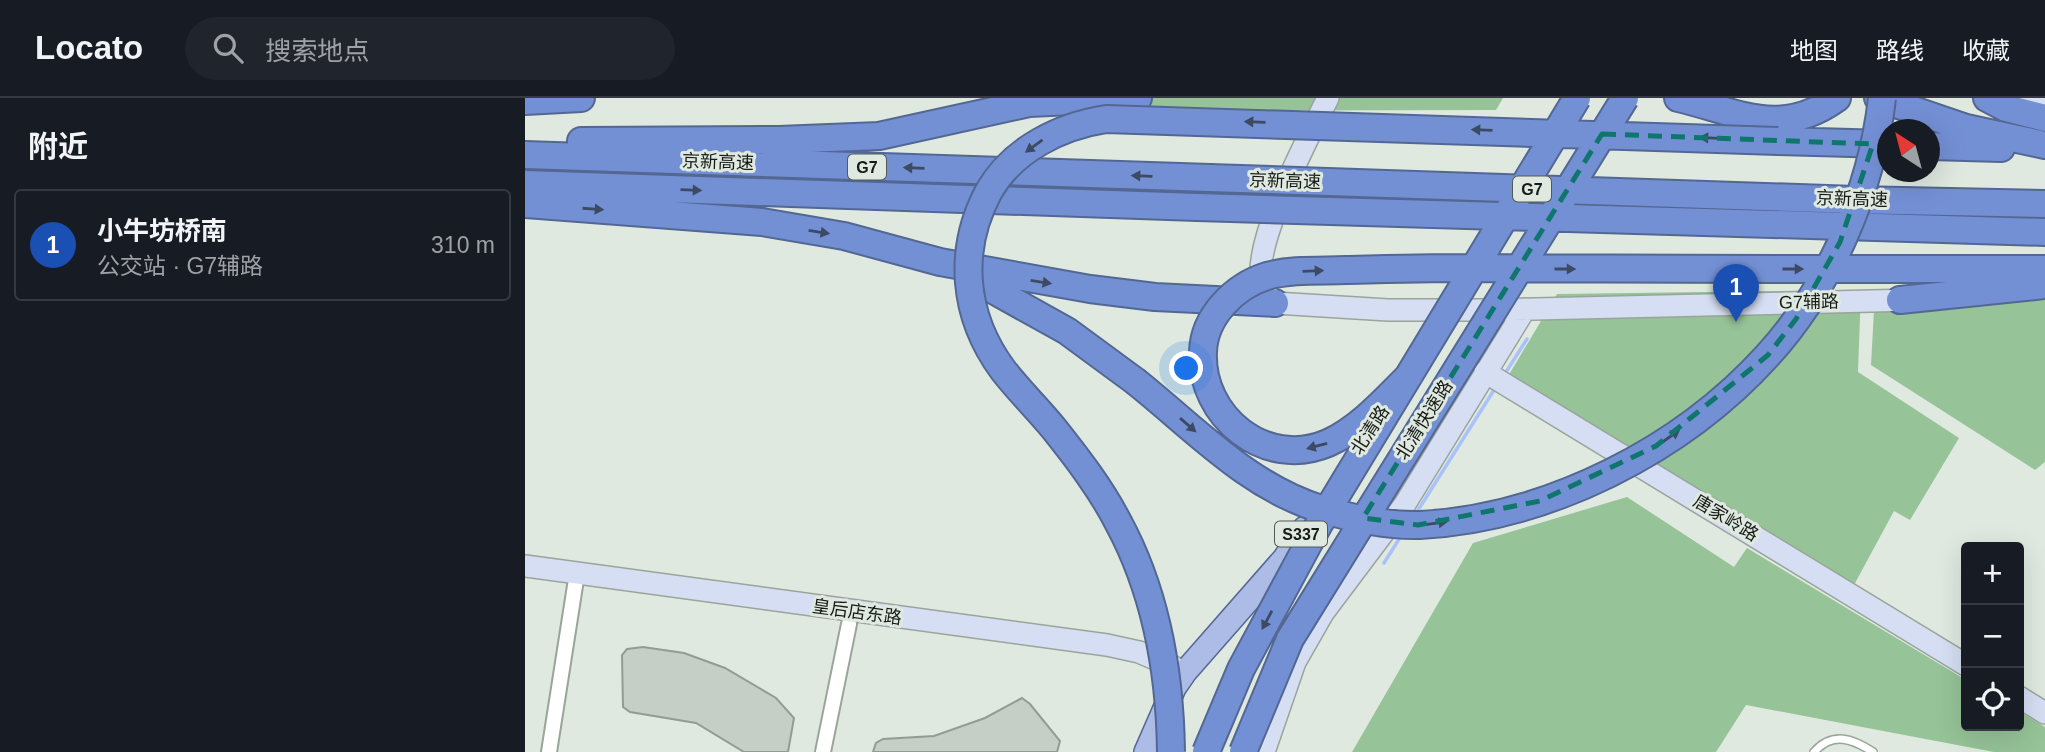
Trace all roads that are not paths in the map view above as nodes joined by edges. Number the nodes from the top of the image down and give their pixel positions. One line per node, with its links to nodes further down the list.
1 (581, 98): 12 (highway)
2 (1138, 98): 18 (highway)
3 (1328, 98): 28 (street)
4 (1577, 98): 33 (highway, 北清快速路, bridge)
5 (1584, 98): 30 (main road, 北清路 / S337)
6 (1622, 98): 31 (main road, 北清路); 47 (highway, 北清快速路, bridge)
7 (1678, 98): 8 (highway)
8 (1837, 98)
9 (1880, 98): 17 (highway); 23 (highway, one-way to 9, bridge)
10 (1987, 98): 14 (highway)
11 (2019, 98): 13 (street)
12 (525, 101)
13 (2045, 101)
14 (2045, 118)
15 (1877, 144): 45 (highway, one-way to 45, bridge)
16 (1940, 146): 17 (highway)
17 (2045, 147)
18 (527, 155): 21 (highway, 京新高速 / G7, one-way to 18, bridge)
19 (525, 184): 22 (highway, 京新高速 / G7, one-way to 22, bridge)
20 (525, 204): 23 (highway, one-way to 23)
21 (2045, 204)
22 (2045, 232)
23 (940, 262): 28 (highway, one-way to 28)
24 (2045, 269): 33 (highway, one-way to 24, bridge)
25 (2045, 285): 27 (highway)
26 (2045, 298): 27 (street, G7辅路)
27 (1900, 300): 29 (street, G7辅路)
28 (1275, 303): 30 (street, G7辅路)
29 (1525, 309): 31 (street, G7辅路); 32 (street)
30 (1451, 310): 31 (street, G7辅路); 39 (main road, 北清路 / S337)
31 (1489, 310): 47 (main road, 北清路 / S337)
32 (1485, 372): 38 (street, 唐家岭路); 48 (street)
33 (1409, 376): 46 (highway, 北清快速路, one-way to 46, bridge)
34 (525, 566): 35 (street, 皇后店东路)
35 (575, 580): 36 (street, 皇后店东路); 37 (street, 皇后店东路); 39 (street, 皇后店东路); 42 (street)
36 (525, 581)
37 (849, 624): 39 (street, 皇后店东路); 43 (street)
38 (1961, 662)
39 (1180, 680): 44 (main road, 北清路 / S337)
40 (2024, 700): 41 (street)
41 (2045, 713)
42 (549, 752)
43 (823, 752)
44 (1146, 752)
45 (1171, 752)
46 (1206, 752)
47 (1242, 752)
48 (1264, 752)
49 (1814, 752): 50 (lane)
50 (1873, 752)

